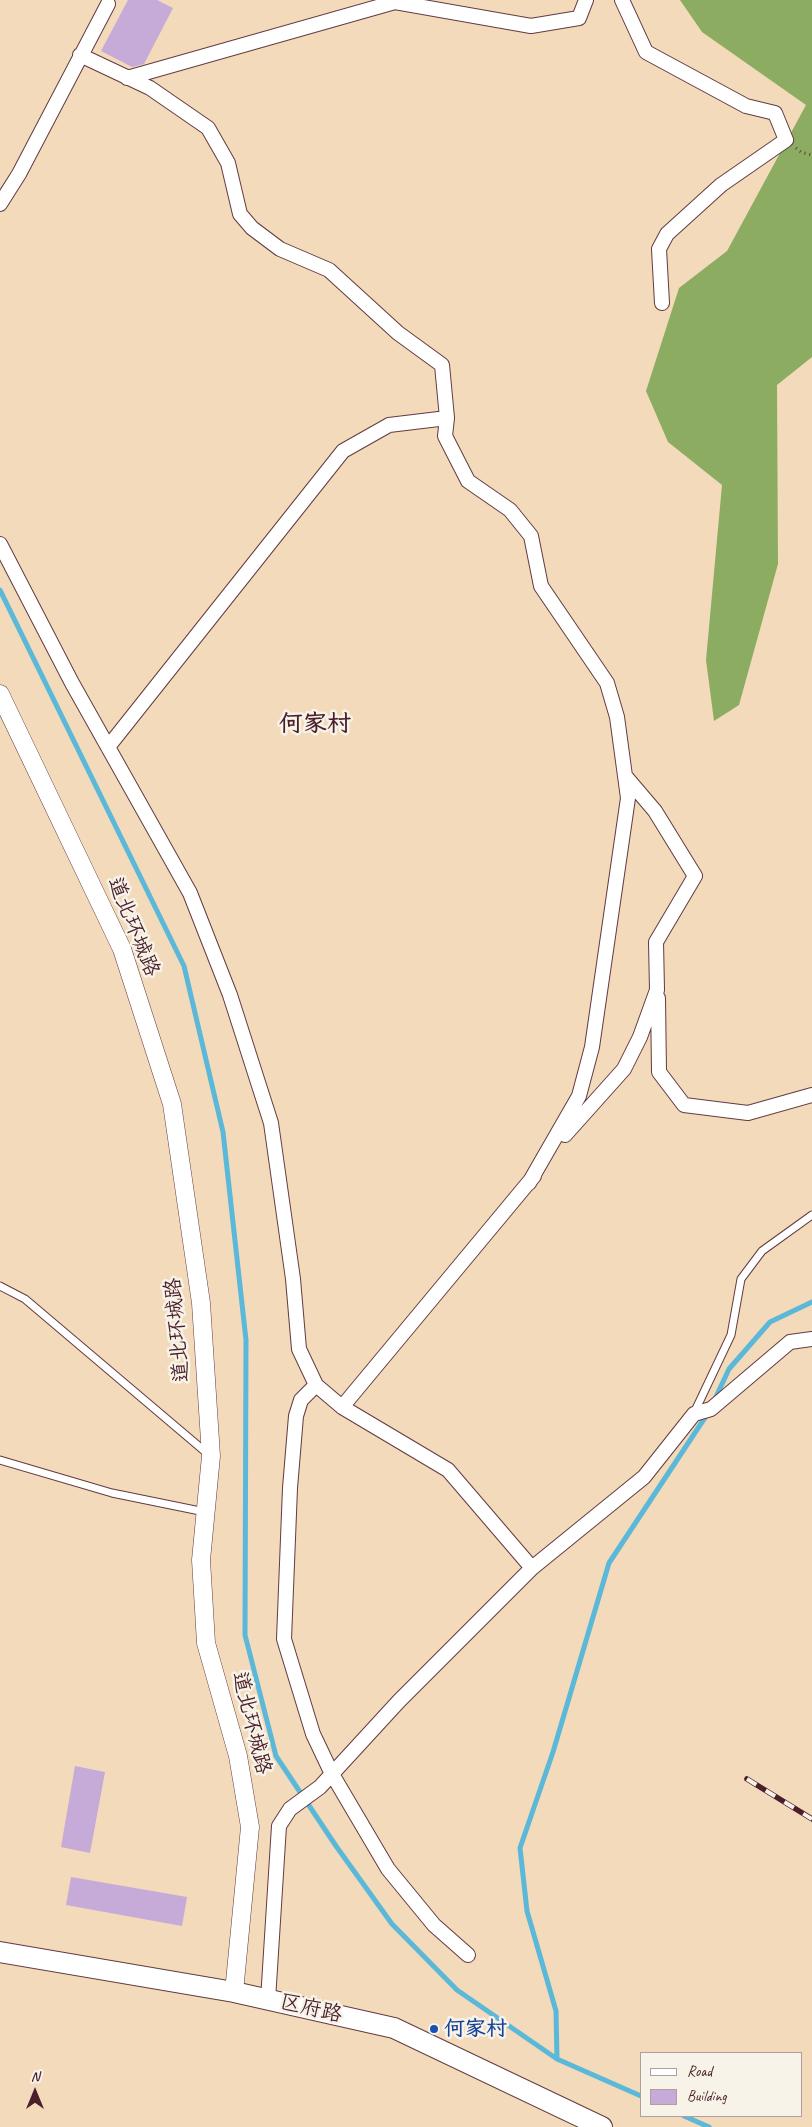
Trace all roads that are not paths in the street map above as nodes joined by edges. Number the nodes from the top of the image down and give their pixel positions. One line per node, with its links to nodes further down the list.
1 (586, 0): 5 (street)
2 (622, 0): 7 (street)
3 (108, 4): 4 (street)
4 (80, 55): 5 (street); 6 (street)
5 (127, 78): 8 (street)
6 (0, 204)
7 (662, 303)
8 (447, 418): 11 (street); 12 (street)
9 (0, 544): 11 (street)
10 (0, 694): 22 (street, 道北环城路)
11 (108, 747): 19 (street)
12 (625, 776): 13 (street); 15 (street)
13 (657, 990): 14 (street); 15 (street)
14 (812, 1095)
15 (529, 1183): 20 (street)
16 (812, 1215): 21 (lane)
17 (0, 1286): 22 (lane)
18 (812, 1339): 21 (street)
19 (316, 1385): 20 (street); 26 (street)
20 (342, 1407): 25 (street)
21 (694, 1414): 25 (street)
22 (211, 1456): 24 (street, 道北环城路)
23 (0, 1460): 24 (lane)
24 (206, 1512): 29 (street, 道北环城路)
25 (532, 1568): 26 (street)
26 (332, 1774): 28 (street); 30 (street)
27 (0, 1952): 29 (main road, 区府路)
28 (468, 1955)
29 (234, 1992): 30 (main road, 区府路)
30 (268, 2000): 31 (main road, 区府路)
31 (602, 2127)

